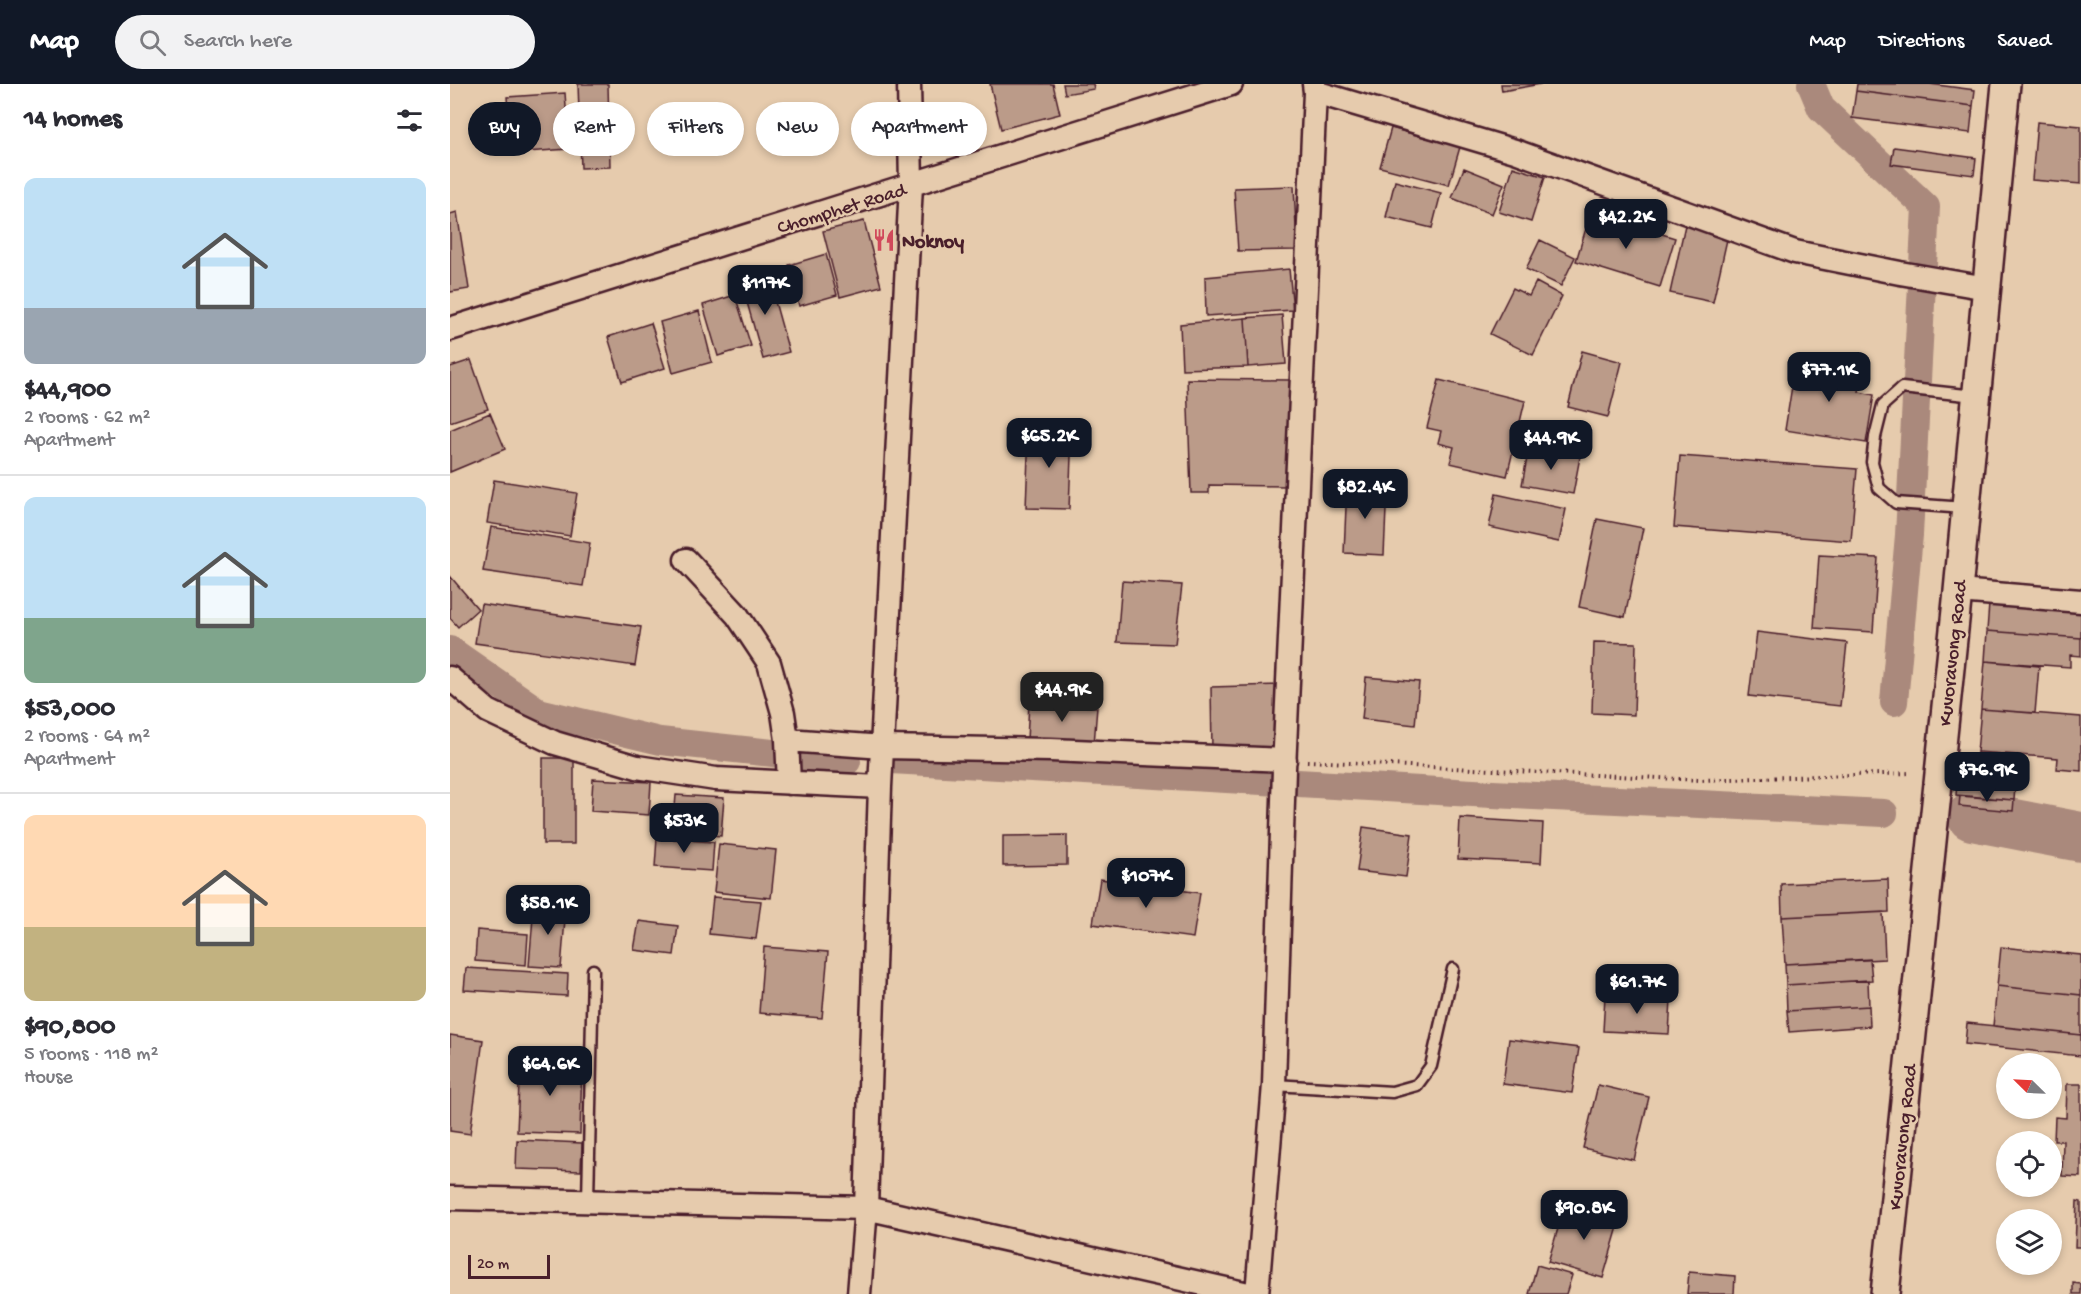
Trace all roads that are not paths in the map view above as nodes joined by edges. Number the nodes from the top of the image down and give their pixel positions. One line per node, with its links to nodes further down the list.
1 (909, 84): 5 (street)
2 (1231, 84): 5 (street, Chomphet Road)
3 (2006, 84): 6 (street, Kuvoravong Road)
4 (1315, 88): 6 (street); 16 (street)
5 (911, 185): 7 (street, Chomphet Road); 15 (street)
6 (1987, 288): 8 (street, Kuvoravong Road)
7 (450, 329)
8 (1969, 394): 9 (street, Kuvoravong Road); 9 (lane)
9 (1961, 508): 11 (street, Kuvoravong Road)
10 (686, 560): 14 (street)
11 (1958, 591): 12 (street); 28 (street, Kuvoravong Road)
12 (2081, 601)
13 (450, 678): 17 (street)
14 (787, 744): 15 (street); 17 (street)
15 (883, 747): 16 (street); 18 (street)
16 (1284, 764): 21 (street)
17 (789, 778): 18 (street)
18 (880, 787): 24 (street)
19 (1453, 969): 21 (lane)
20 (593, 970): 23 (lane)
21 (1274, 1085): 27 (street)
22 (450, 1198): 23 (street)
23 (588, 1201): 24 (street)
24 (866, 1208): 25 (street); 26 (street)
25 (859, 1294)
26 (1248, 1294)
27 (1257, 1294)
28 (1885, 1294)

